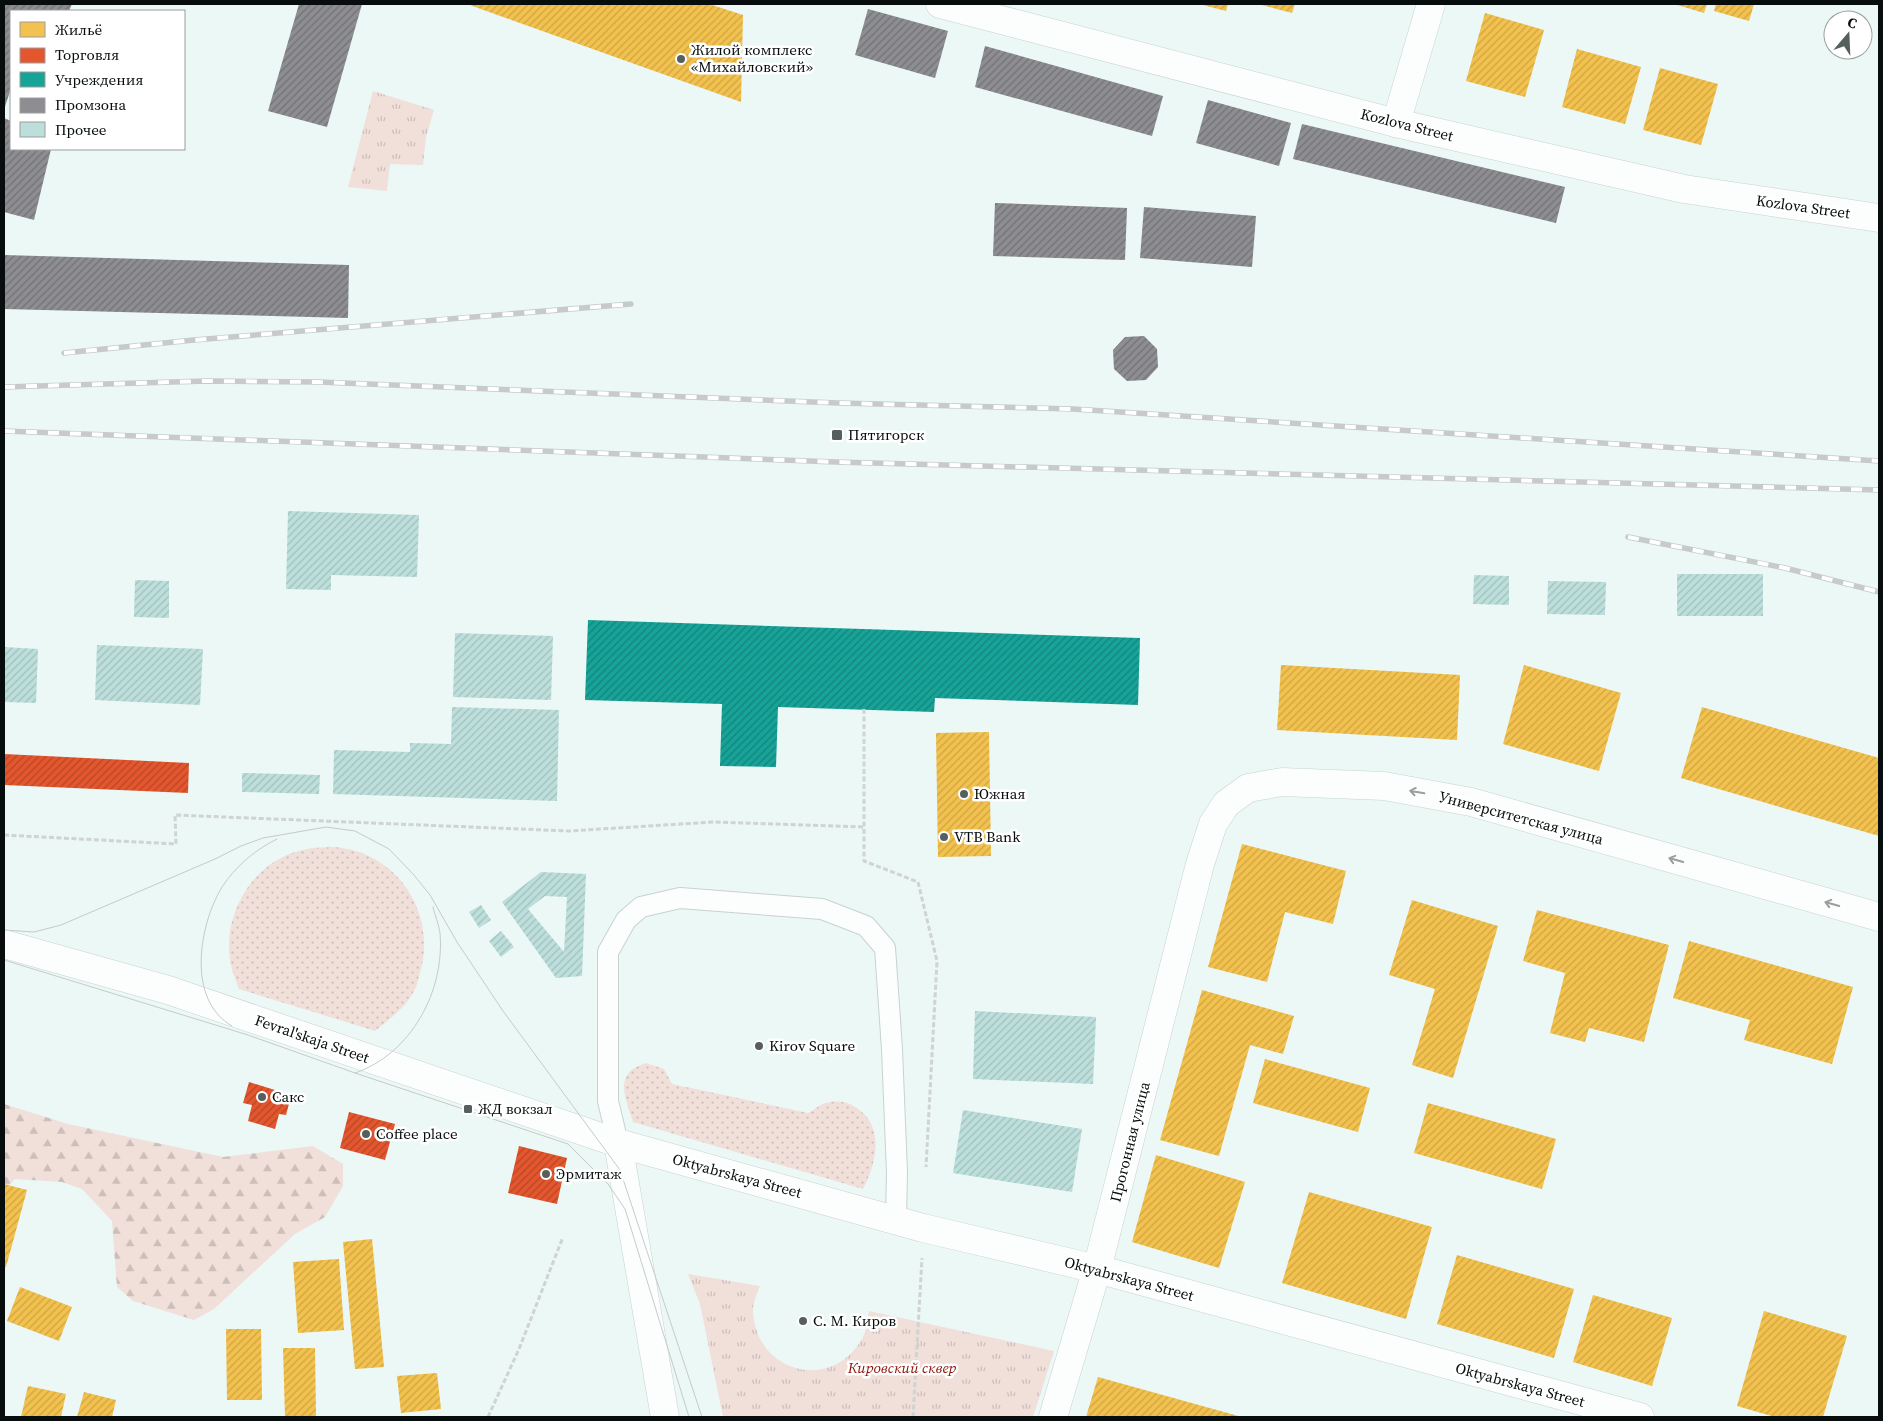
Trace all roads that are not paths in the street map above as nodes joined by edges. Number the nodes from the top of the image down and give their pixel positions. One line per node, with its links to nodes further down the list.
1 (940, 4): 3 (street, Kozlova Street)
2 (1431, 4): 3 (street)
3 (1396, 123): 4 (street, Kozlova Street)
4 (1879, 218)
5 (1200, 864): 6 (street, Университетская улица, one-way to 5); 10 (street, Прогонная улица)
6 (1879, 917)
7 (4, 944): 8 (street, Fevral'skaja Street)
8 (618, 1143): 9 (street, Oktyabrskaya Street); 9 (lane); 11 (street)
9 (896, 1219): 10 (street, Oktyabrskaya Street)
10 (1097, 1269): 12 (street, Прогонная улица); 13 (street, Oktyabrskaya Street)
11 (665, 1417)
12 (1053, 1417)
13 (1640, 1417)

